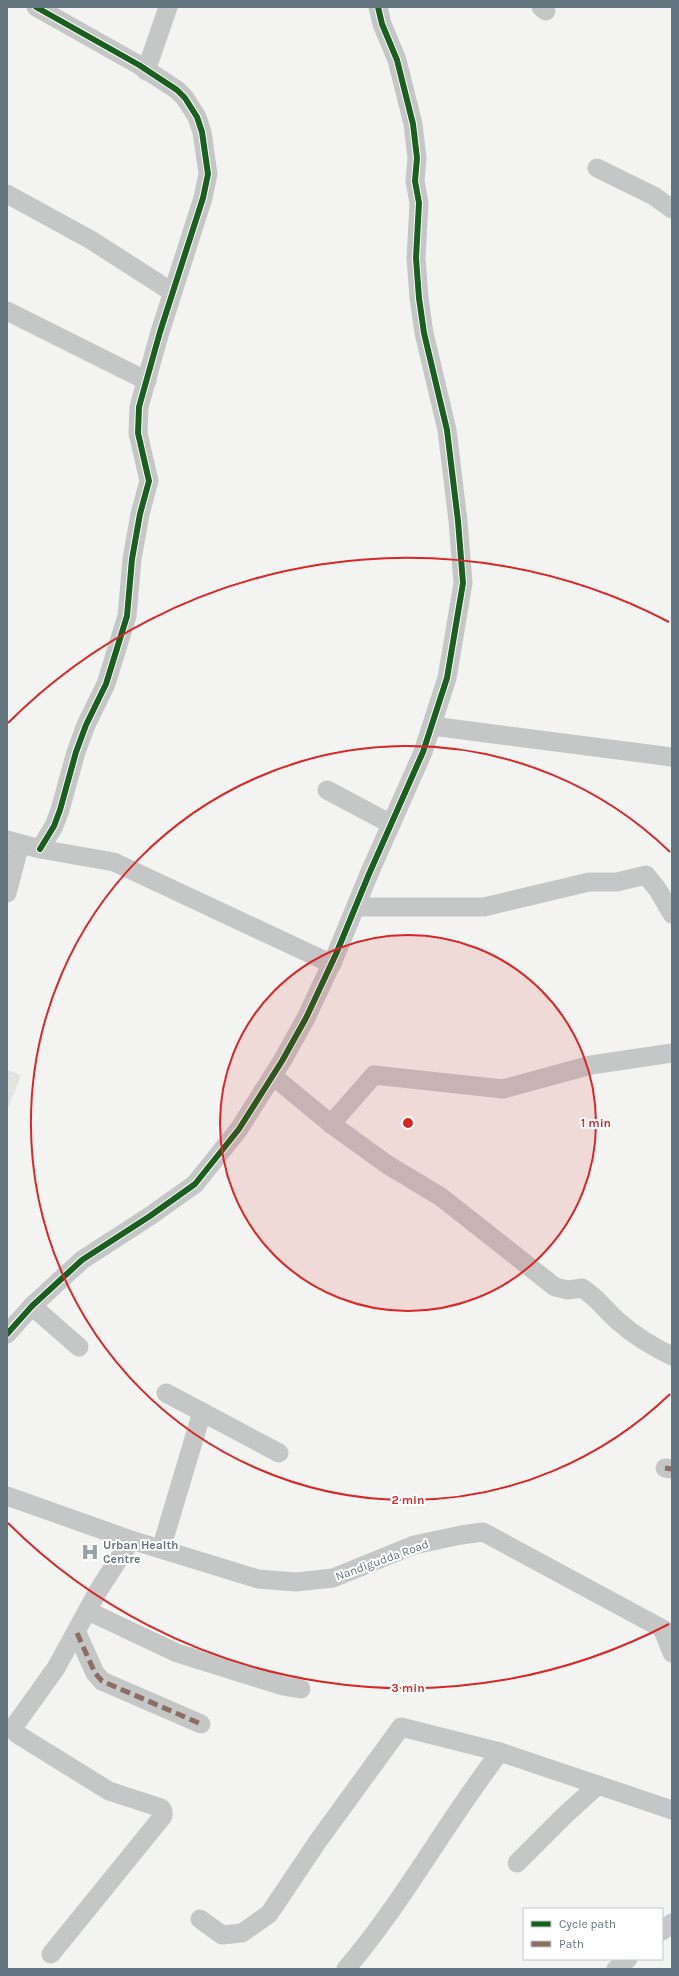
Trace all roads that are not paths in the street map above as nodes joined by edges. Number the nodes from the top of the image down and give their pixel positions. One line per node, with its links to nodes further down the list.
1 (36, 7): 4 (street)
2 (168, 7): 4 (street)
3 (378, 7): 11 (street)
4 (146, 71): 8 (street)
5 (597, 168): 7 (street)
6 (7, 194): 8 (street)
7 (672, 209)
8 (172, 292): 10 (street)
9 (7, 311): 10 (street)
10 (147, 381): 16 (street)
11 (432, 726): 12 (street); 14 (street)
12 (672, 757)
13 (327, 790): 14 (street)
14 (391, 824): 19 (street)
15 (13, 842): 16 (street); 17 (street)
16 (40, 849): 21 (street)
17 (10, 866): 18 (street)
18 (7, 893)
19 (356, 907): 20 (street); 21 (street)
20 (672, 914)
21 (332, 964): 23 (street)
22 (672, 1053): 24 (street)
23 (273, 1076): 24 (street); 25 (street)
24 (331, 1124): 28 (street)
25 (32, 1306): 26 (street); 27 (street)
26 (7, 1334)
27 (79, 1347)
28 (672, 1356)
29 (166, 1393): 30 (street)
30 (202, 1412): 31 (street); 34 (street)
31 (279, 1453)
32 (7, 1496): 33 (street, Nandigudda Road)
33 (131, 1540): 34 (street, Nandigudda Road); 35 (street)
34 (161, 1549): 36 (street, Nandigudda Road)
35 (88, 1611): 37 (street); 39 (street)
36 (668, 1632): 38 (street)
37 (77, 1633): 40 (street); 48 (street)
38 (672, 1653)
39 (301, 1689)
40 (202, 1724)
41 (500, 1752): 42 (street); 45 (street); 50 (street)
42 (598, 1785): 43 (street); 44 (street)
43 (672, 1810)
44 (517, 1863)
45 (200, 1919)
46 (672, 1923): 47 (street)
47 (663, 1930)
48 (51, 1954)
49 (627, 1960): 51 (street)
50 (346, 1969)
51 (616, 1969)

